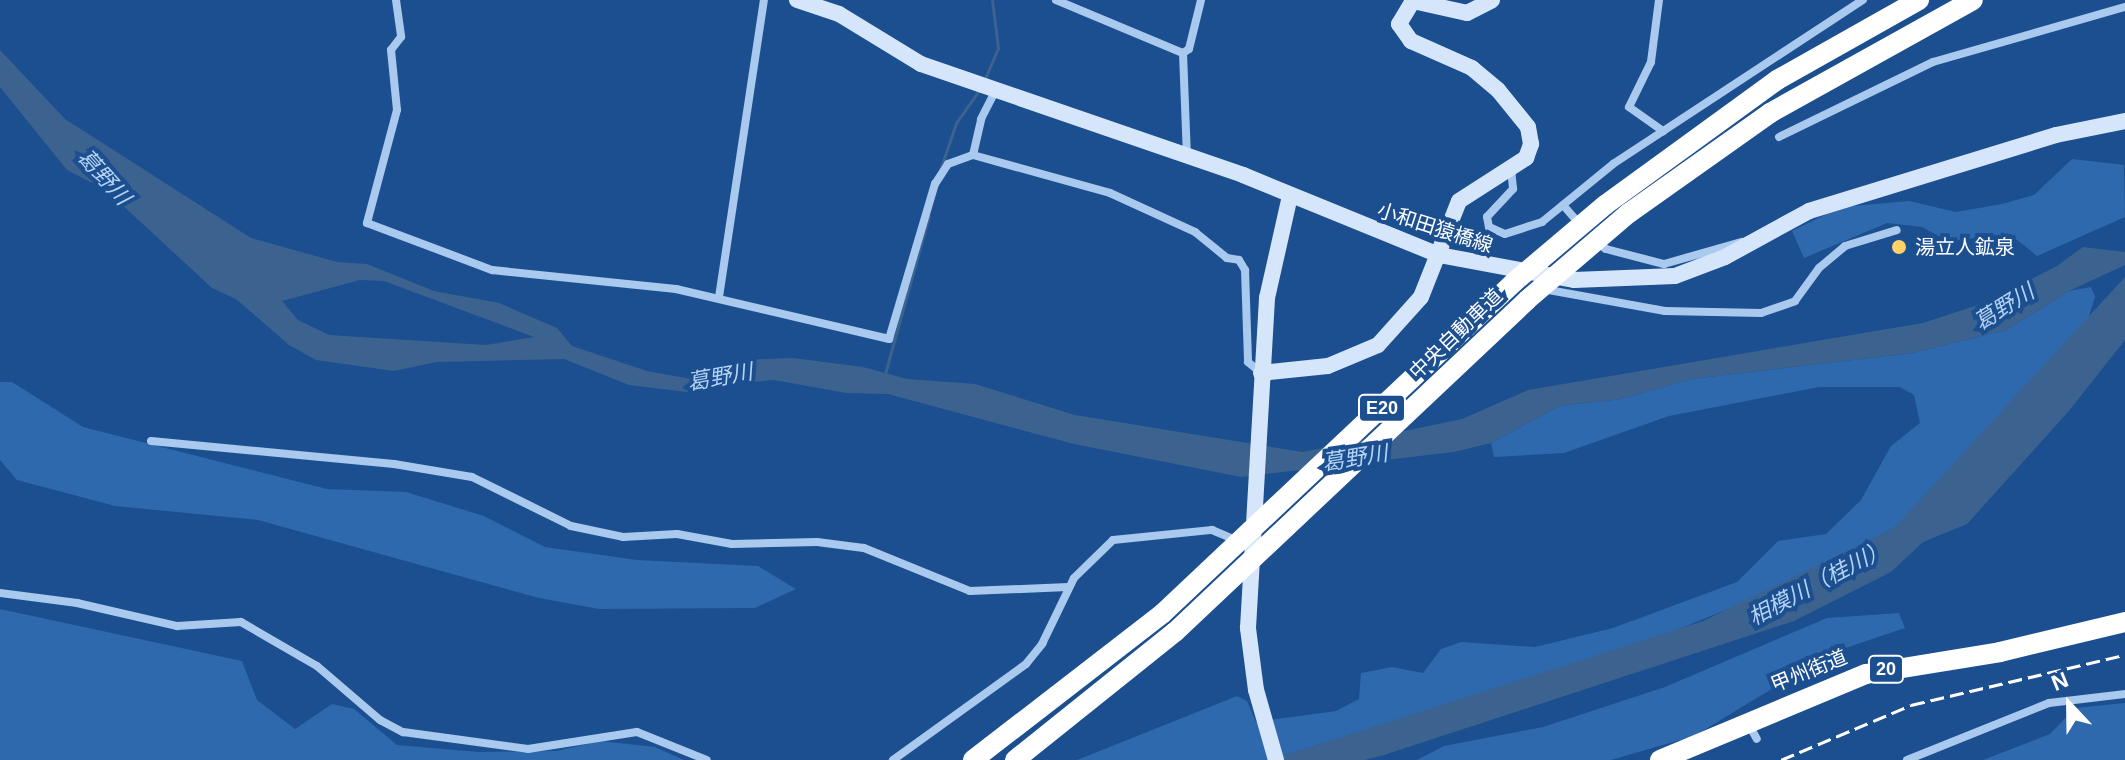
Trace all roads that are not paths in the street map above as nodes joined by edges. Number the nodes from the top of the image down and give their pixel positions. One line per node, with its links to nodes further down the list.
1 (396, 0): 26 (street)
2 (764, 0): 26 (street)
3 (797, 0): 13 (main road, 小和田猿橋線)
4 (1056, 0): 12 (street)
5 (1201, 0): 12 (street)
6 (1492, 0): 19 (main road)
7 (1659, 0): 15 (street)
8 (1863, 0): 15 (street)
9 (1919, 0): 36 (highway, 中央自動車道 / E20, bridge)
10 (1973, 0): 37 (highway, 中央自動車道 / E20, bridge)
11 (2125, 7): 16 (street)
12 (1183, 53): 18 (street)
13 (996, 90): 17 (street); 18 (main road, 小和田猿橋線)
14 (2125, 121): 23 (main road, 小和田猿橋線)
15 (1663, 131): 21 (street)
16 (1779, 137)
17 (973, 155): 26 (street); 27 (street)
18 (1187, 155): 20 (main road, 小和田猿橋線)
19 (1511, 168): 21 (street); 24 (main road)
20 (1290, 196): 24 (main road, 小和田猿橋線); 27 (main road)
21 (1563, 205): 23 (street)
22 (1897, 230): 25 (street)
23 (1754, 241): 25 (main road, 小和田猿橋線)
24 (1439, 255): 25 (main road, 小和田猿橋線); 27 (main road)
25 (1503, 270)
26 (719, 297)
27 (1261, 382): 29 (main road)
28 (151, 441): 30 (street)
29 (1251, 548): 30 (street); 38 (main road)
30 (1068, 587): 35 (street)
31 (0, 593): 34 (street)
32 (2125, 622): 39 (highway, 甲州街道 / 20)
33 (2125, 694): 40 (street)
34 (707, 760)
35 (893, 760)
36 (973, 760)
37 (1015, 760)
38 (1276, 760)
39 (1660, 760)
40 (1907, 760)

